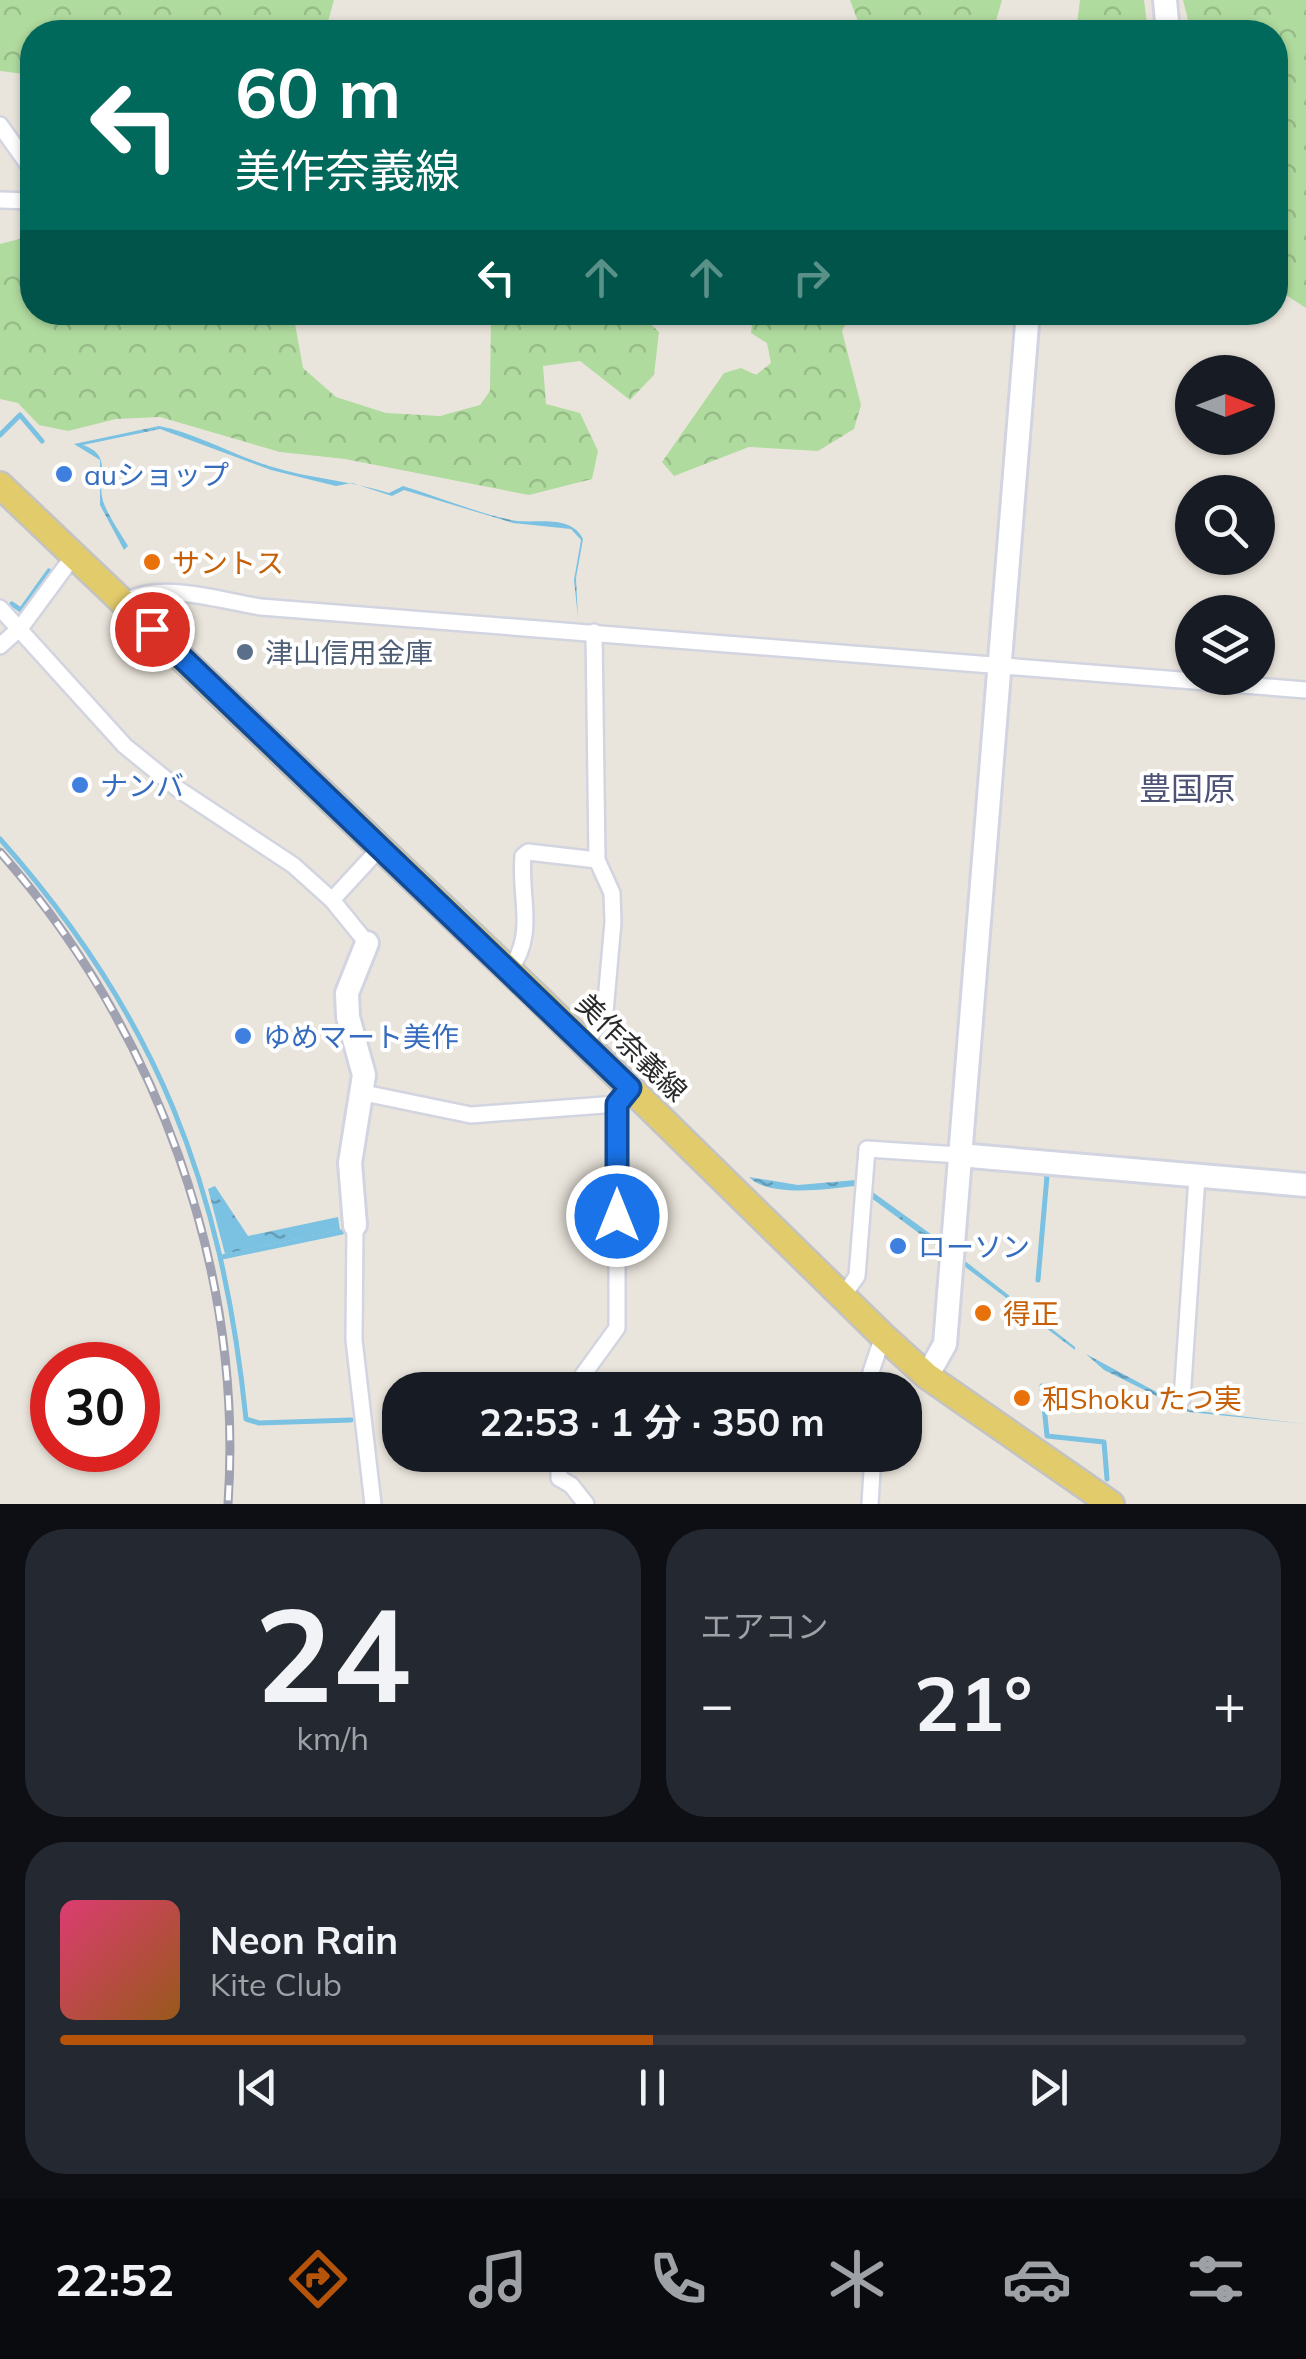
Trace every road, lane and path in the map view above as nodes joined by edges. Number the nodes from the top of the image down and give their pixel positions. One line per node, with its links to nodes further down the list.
1 (0, 125): 2 (street)
2 (20, 153)
3 (1027, 325): 11 (street)
4 (0, 485): 5 (main road, 美作奈義線)
5 (75, 554): 6 (main road, 美作奈義線); 8 (street)
6 (124, 602): 9 (street); 13 (main road, 美作奈義線)
7 (0, 608): 8 (street)
8 (21, 627): 10 (street); 15 (street)
9 (594, 632): 11 (street); 14 (street)
10 (0, 646)
11 (996, 666): 12 (street); 21 (street)
12 (1306, 690)
13 (380, 848): 15 (street); 17 (main road, 美作奈義線)
14 (597, 860): 17 (street); 18 (street)
15 (332, 900): 16 (street)
16 (367, 943): 19 (street)
17 (509, 970): 18 (main road, 美作奈義線)
18 (586, 1044): 20 (main road, 美作奈義線)
19 (364, 1093): 20 (street); 24 (street)
20 (623, 1096): 25 (main road, 美作奈義線); 27 (street)
21 (959, 1154): 22 (street); 25 (street); 29 (street)
22 (1198, 1177): 23 (street); 30 (street)
23 (1306, 1185)
24 (355, 1225): 33 (street)
25 (843, 1296): 26 (main road, 美作奈義線)
26 (883, 1336): 28 (street); 29 (main road, 美作奈義線)
27 (585, 1372)
28 (871, 1372)
29 (927, 1376): 36 (main road, 美作奈義線)
30 (1182, 1399)
31 (558, 1472): 34 (street)
32 (872, 1472): 35 (street)
33 (373, 1504)
34 (586, 1504)
35 (870, 1504)
36 (1111, 1504)

